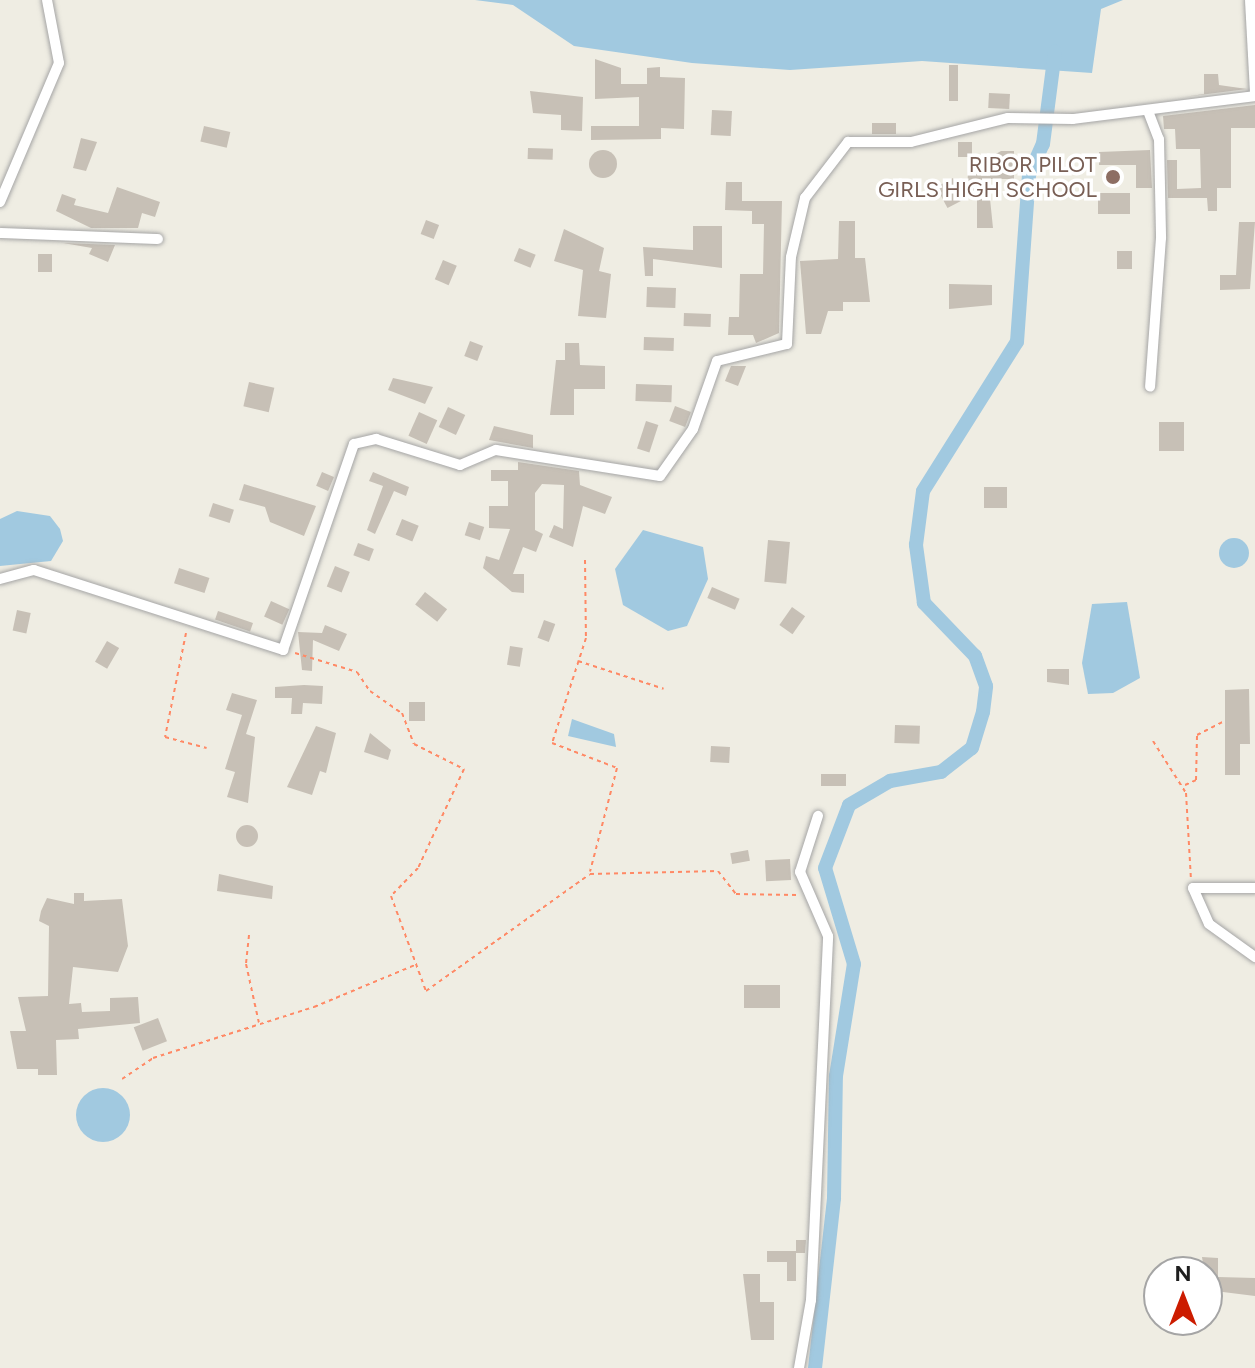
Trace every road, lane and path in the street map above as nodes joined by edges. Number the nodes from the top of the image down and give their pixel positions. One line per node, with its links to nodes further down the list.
1 (47, 0): 7 (street)
2 (1250, 1): 3 (street)
3 (1254, 61): 4 (street)
4 (1254, 79): 5 (street)
5 (1255, 95): 6 (street)
6 (1148, 111): 10 (street); 14 (street)
7 (0, 202)
8 (0, 233): 9 (street)
9 (158, 239)
10 (1150, 387)
11 (585, 560): 15 (path)
12 (0, 579): 13 (street)
13 (190, 625): 14 (street); 19 (path)
14 (283, 650): 28 (path)
15 (577, 661): 16 (path); 22 (path)
16 (664, 689)
17 (1224, 721): 20 (path)
18 (1153, 741): 20 (path)
19 (207, 748)
20 (1183, 785): 23 (path)
21 (818, 816): 25 (street)
22 (590, 872)
23 (1193, 888): 24 (street); 27 (street)
24 (1255, 888)
25 (807, 893): 28 (path); 31 (street)
26 (249, 935): 29 (path)
27 (1255, 957)
28 (417, 964): 29 (path)
29 (259, 1024): 30 (path)
30 (122, 1079)
31 (799, 1368)

